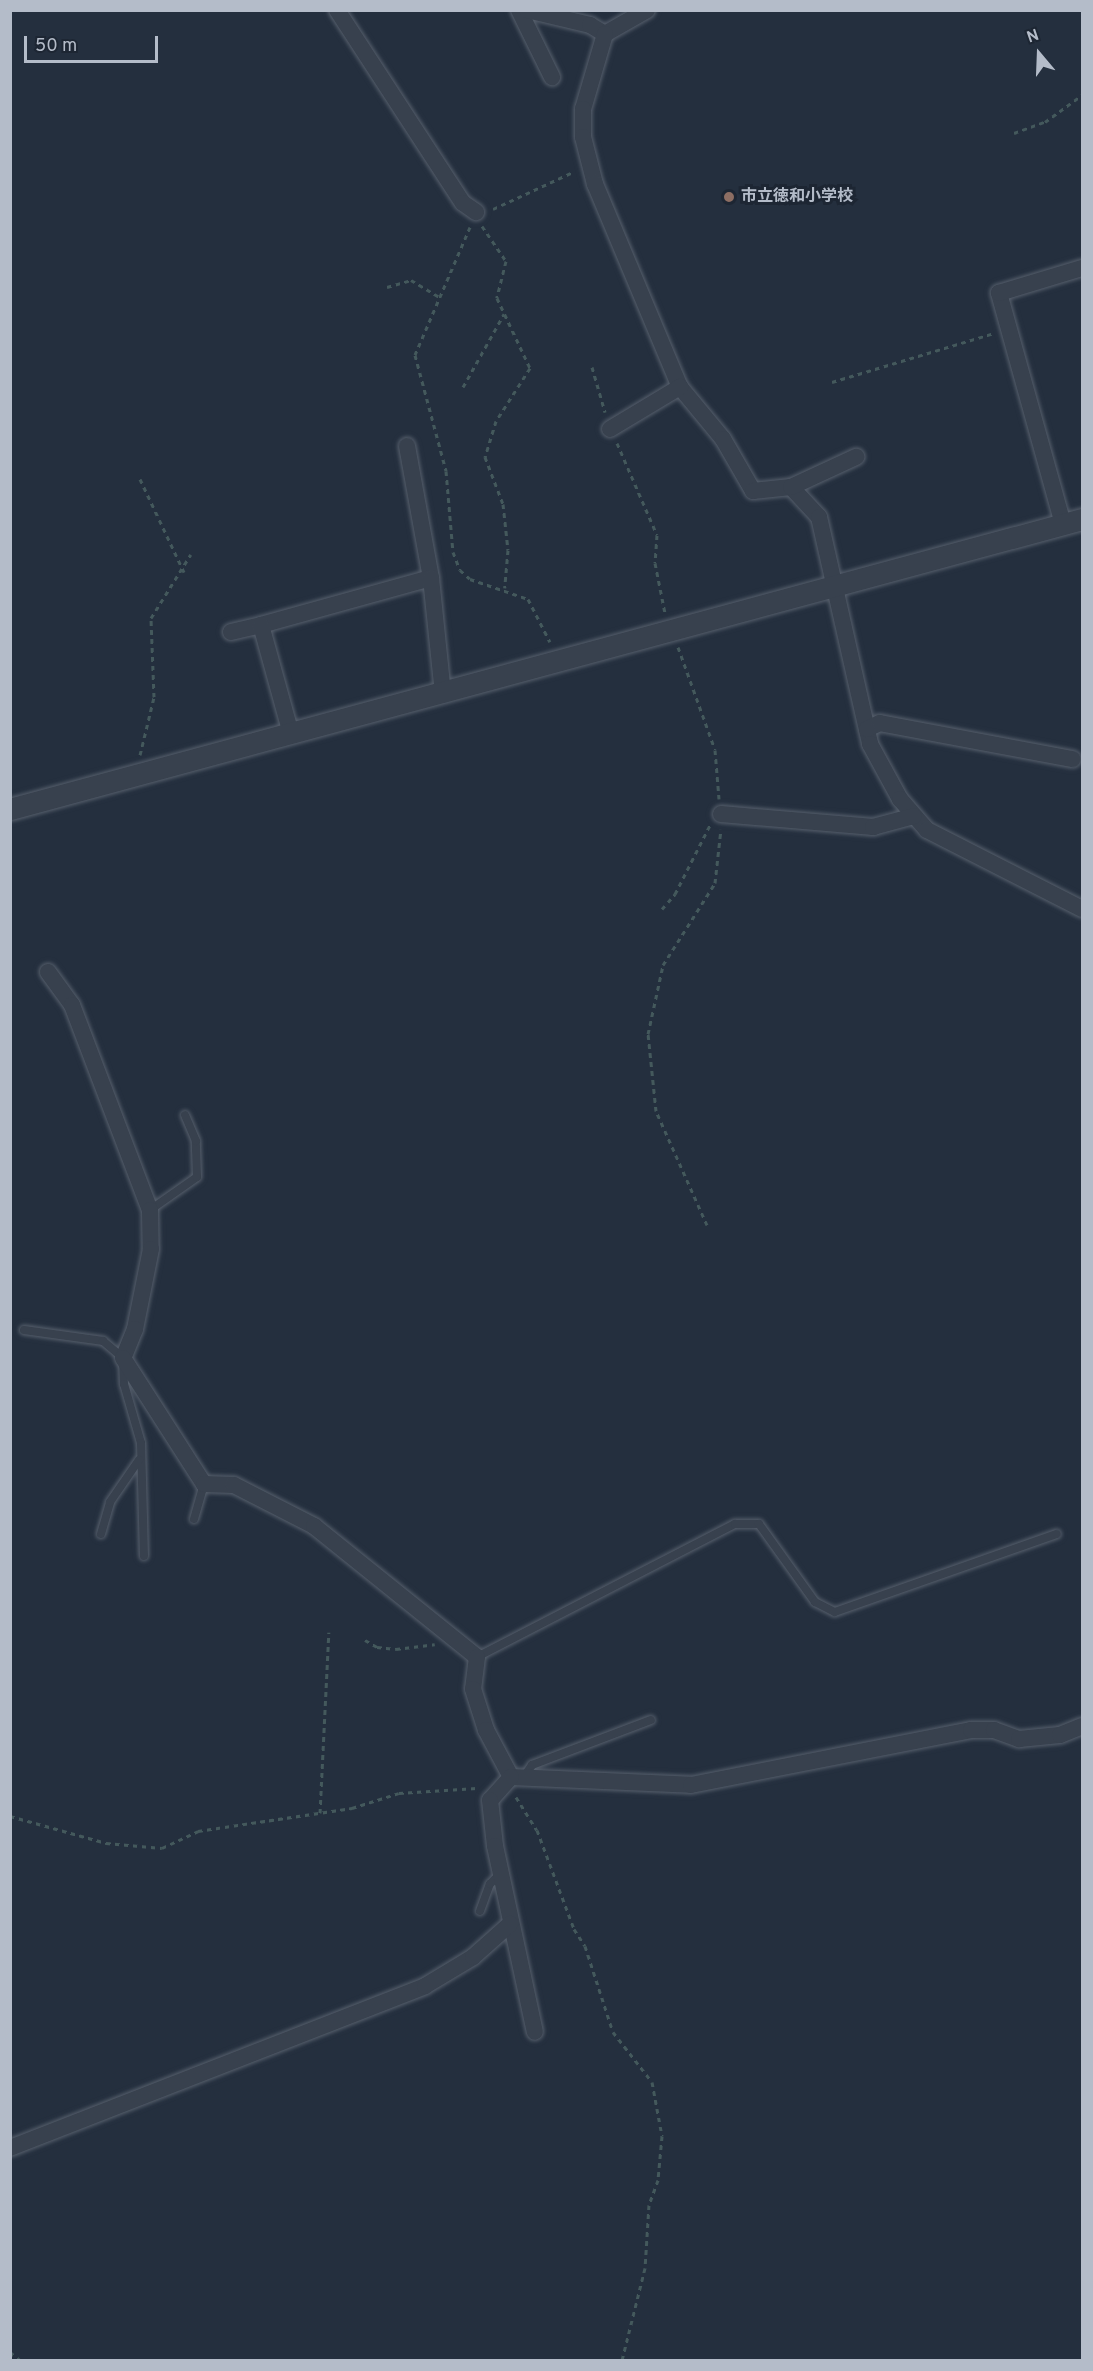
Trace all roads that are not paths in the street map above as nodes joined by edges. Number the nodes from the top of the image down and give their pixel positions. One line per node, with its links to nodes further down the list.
1 (338, 10): 7 (street)
2 (519, 10): 6 (street)
3 (527, 10): 5 (street)
4 (647, 10): 5 (street)
5 (605, 34): 9 (street)
6 (552, 77)
7 (476, 212)
8 (1083, 268): 14 (street)
9 (680, 387): 10 (street); 13 (street)
10 (610, 429)
11 (407, 446): 15 (street)
12 (856, 457): 13 (street)
13 (791, 488): 16 (street)
14 (1073, 521): 16 (street)
15 (431, 578): 17 (street); 19 (street)
16 (832, 586): 19 (street); 20 (street)
17 (261, 625): 18 (street); 21 (street)
18 (231, 632)
19 (443, 694): 21 (street)
20 (867, 729): 22 (street); 25 (street)
21 (291, 734): 23 (street)
22 (1073, 759)
23 (10, 809)
24 (721, 814): 25 (street)
25 (914, 816): 26 (street)
26 (1083, 909)
27 (48, 972): 29 (street)
28 (185, 1115): 29 (lane)
29 (150, 1210): 31 (street)
30 (24, 1330): 31 (lane)
31 (123, 1358): 32 (lane); 33 (street)
32 (139, 1460): 35 (lane); 37 (lane)
33 (204, 1484): 34 (lane); 38 (street)
34 (194, 1519)
35 (101, 1534)
36 (1057, 1534): 38 (lane)
37 (144, 1556)
38 (477, 1657): 41 (street)
39 (651, 1720): 41 (lane)
40 (1083, 1726): 41 (street)
41 (517, 1778): 42 (street)
42 (500, 1874): 43 (lane); 44 (street)
43 (480, 1911)
44 (510, 1924): 45 (street); 46 (street)
45 (535, 2032)
46 (10, 2148)

